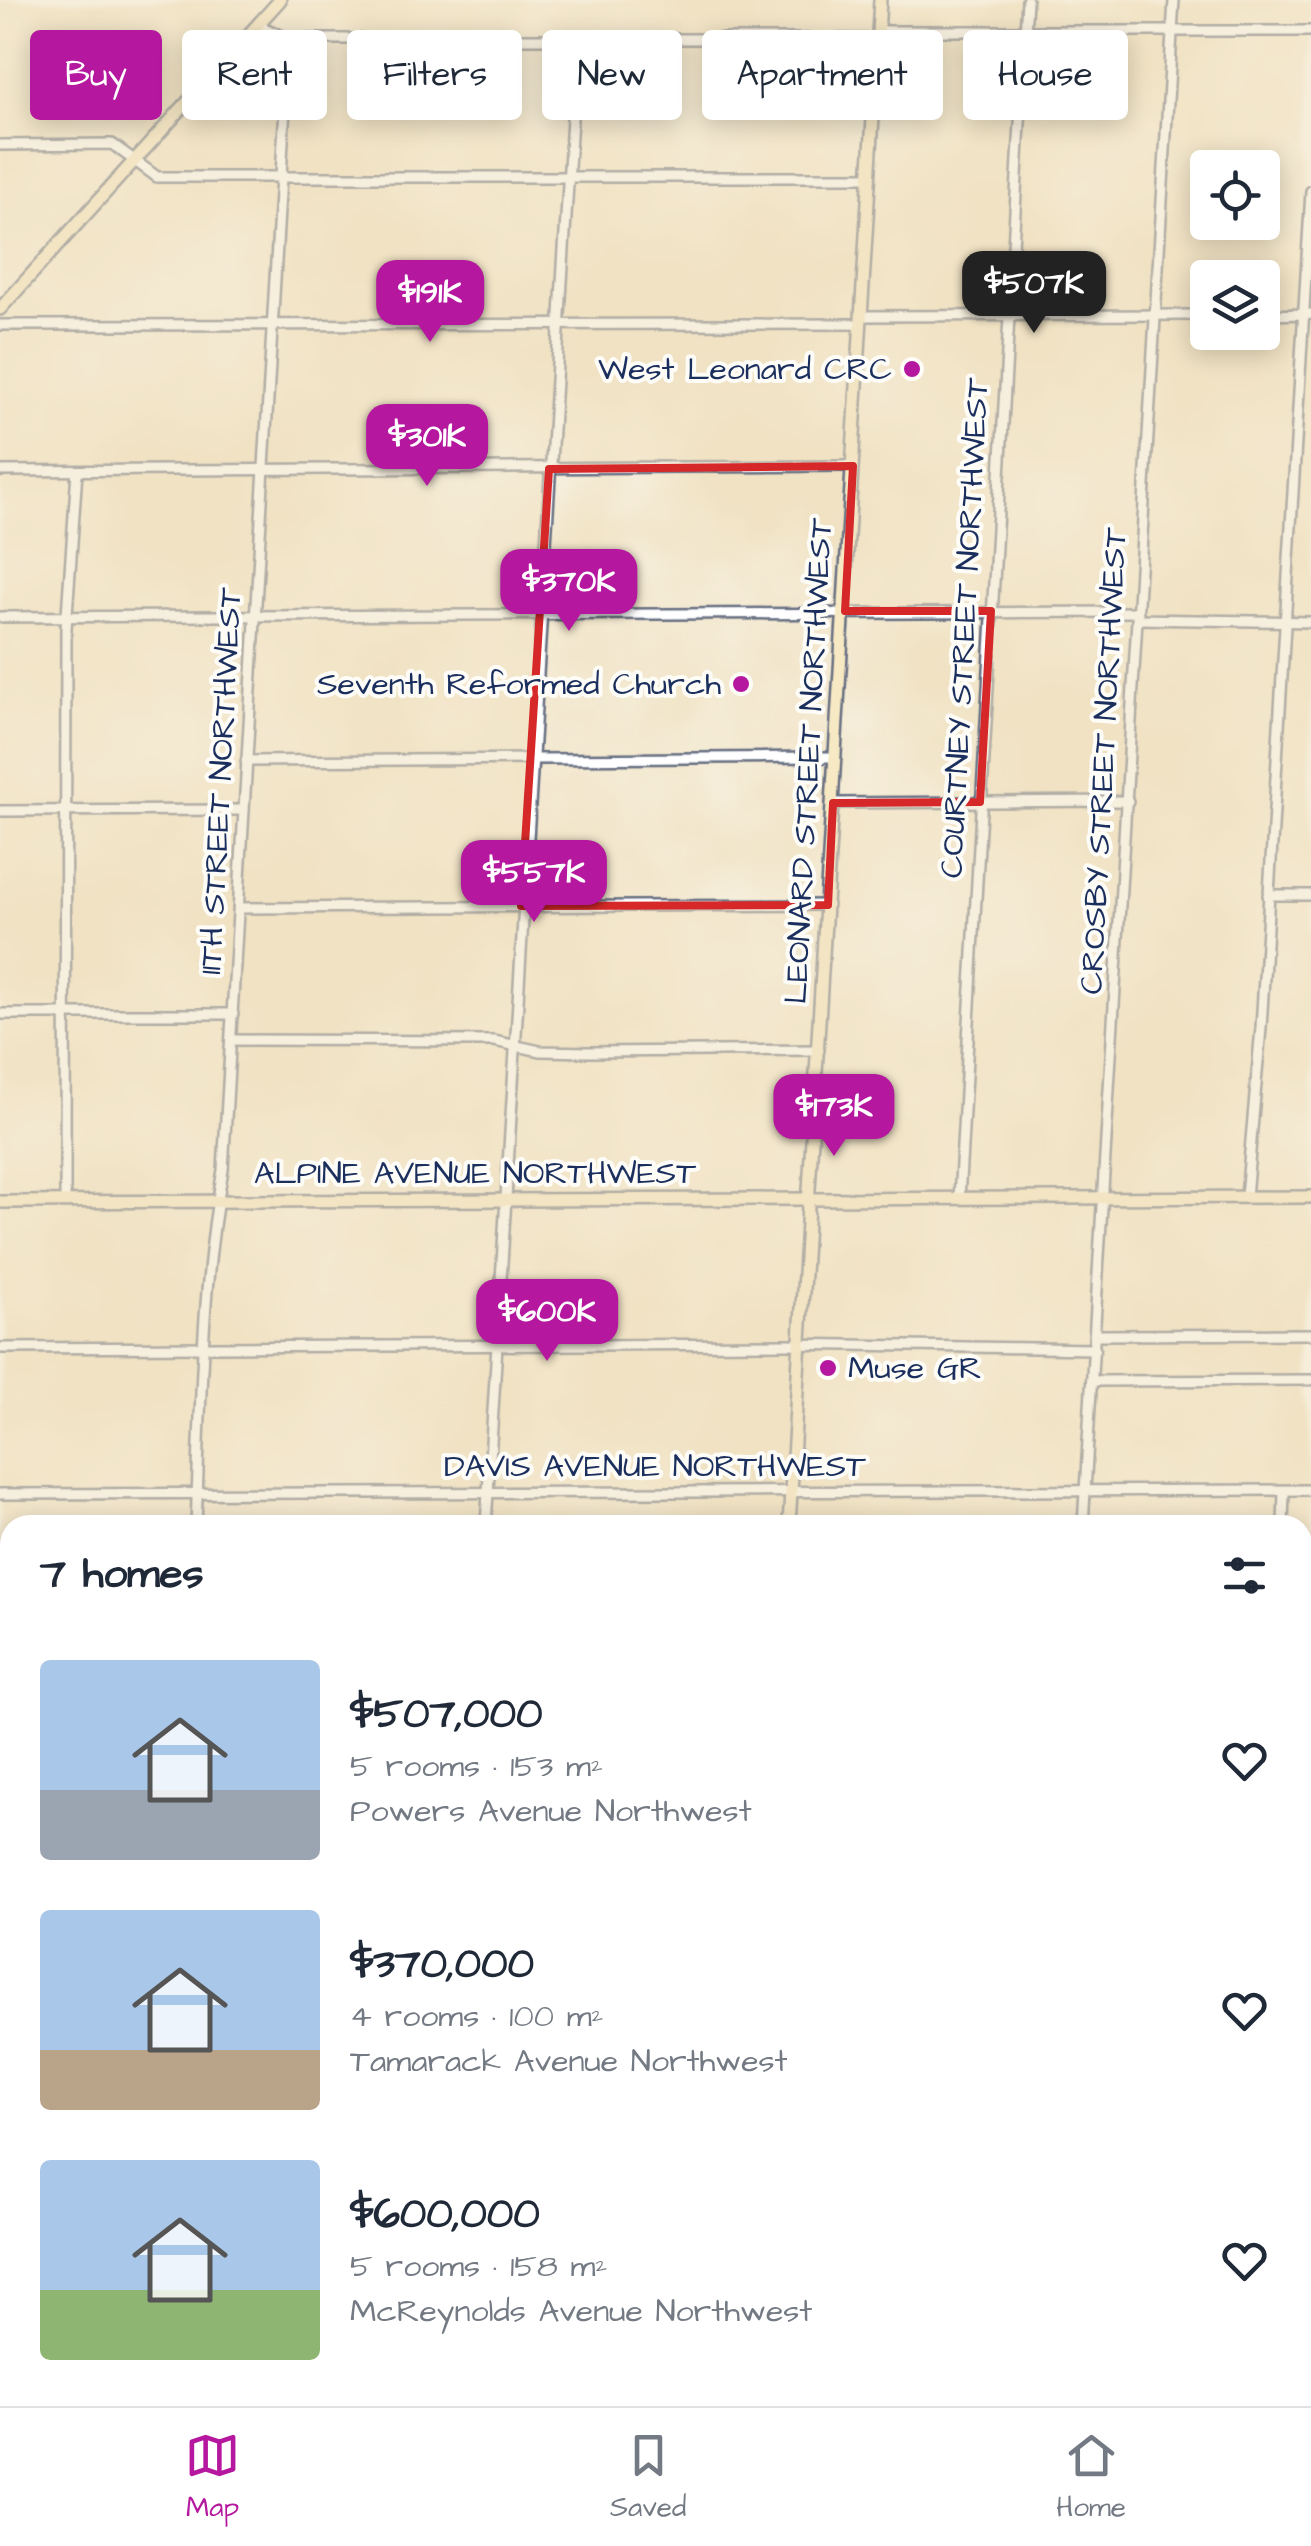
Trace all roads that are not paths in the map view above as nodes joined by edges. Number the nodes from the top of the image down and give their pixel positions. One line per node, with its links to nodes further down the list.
1 (280, 0): 5 (main road)
2 (880, 0): 7 (main road, LEONARD STREET NORTHWEST)
3 (1027, 0): 8 (street, COURTNEY STREET NORTHWEST)
4 (1174, 0): 11 (street, CROSBY STREET NORTHWEST)
5 (258, 25): 6 (street); 19 (main road)
6 (269, 30)
7 (877, 30)
8 (1025, 30)
9 (1311, 30): 11 (street)
10 (1128, 31): 11 (street)
11 (1172, 31): 28 (street, CROSBY STREET NORTHWEST)
12 (542, 37): 13 (street)
13 (327, 39)
14 (286, 120): 22 (street, 11TH STREET NORTHWEST)
15 (571, 120): 20 (street)
16 (872, 120): 21 (main road, LEONARD STREET NORTHWEST)
17 (1020, 120): 29 (street, COURTNEY STREET NORTHWEST)
18 (0, 145): 19 (street)
19 (135, 160): 22 (street); 24 (main road)
20 (567, 178): 21 (street); 22 (street); 33 (street)
21 (869, 178): 30 (main road, LEONARD STREET NORTHWEST)
22 (283, 179): 32 (street, 11TH STREET NORTHWEST)
23 (1311, 191): 26 (street)
24 (0, 310)
25 (1280, 314): 26 (street)
26 (1307, 314): 46 (street)
27 (1190, 315): 28 (street)
28 (1155, 316): 29 (street); 43 (street, CROSBY STREET NORTHWEST)
29 (1008, 317): 30 (street); 39 (street, COURTNEY STREET NORTHWEST)
30 (861, 320): 33 (street); 34 (main road, LEONARD STREET NORTHWEST)
31 (0, 325): 32 (street)
32 (272, 325): 33 (street); 36 (street, 11TH STREET NORTHWEST)
33 (556, 326): 35 (street)
34 (854, 466): 35 (street); 40 (main road, LEONARD STREET NORTHWEST)
35 (550, 469): 36 (street); 41 (street)
36 (265, 470): 38 (street); 45 (street, 11TH STREET NORTHWEST)
37 (0, 471): 38 (street)
38 (77, 471): 44 (street)
39 (991, 611): 40 (street); 43 (street); 52 (street, COURTNEY STREET NORTHWEST)
40 (844, 612): 41 (street); 48 (main road, LEONARD STREET NORTHWEST)
41 (540, 615): 45 (street); 49 (street)
42 (0, 616): 44 (street)
43 (1138, 616): 46 (street); 51 (street, CROSBY STREET NORTHWEST)
44 (66, 617): 45 (street); 54 (street)
45 (254, 618): 50 (street, 11TH STREET NORTHWEST)
46 (1286, 622): 47 (street); 57 (street)
47 (1311, 622)
48 (835, 757): 49 (street); 53 (main road, LEONARD STREET NORTHWEST)
49 (532, 758): 50 (street); 60 (street)
50 (246, 761): 55 (street, 11TH STREET NORTHWEST)
51 (1128, 801): 52 (street); 71 (street, CROSBY STREET NORTHWEST)
52 (980, 802): 53 (street); 70 (street, COURTNEY STREET NORTHWEST)
53 (833, 803): 59 (main road, LEONARD STREET NORTHWEST)
54 (64, 810): 55 (street); 56 (street); 62 (street)
55 (244, 810): 61 (street, 11TH STREET NORTHWEST)
56 (0, 811)
57 (1268, 895): 58 (street); 68 (street)
58 (1311, 896)
59 (828, 905): 60 (street); 67 (main road, LEONARD STREET NORTHWEST)
60 (521, 906): 61 (street); 66 (street)
61 (241, 908): 64 (street, 11TH STREET NORTHWEST)
62 (66, 1013): 63 (street); 64 (street); 76 (street)
63 (0, 1014)
64 (233, 1014): 65 (street, 11TH STREET NORTHWEST)
65 (232, 1040): 66 (street); 74 (street, 11TH STREET NORTHWEST)
66 (515, 1046): 67 (street); 72 (street)
67 (819, 1050): 73 (main road, LEONARD STREET NORTHWEST)
68 (1246, 1197): 69 (main road, ALPINE AVENUE NORTHWEST); 71 (main road, ALPINE AVENUE NORTHWEST)
69 (1311, 1197)
70 (959, 1198): 71 (main road, ALPINE AVENUE NORTHWEST); 73 (main road, ALPINE AVENUE NORTHWEST)
71 (1104, 1198): 78 (street, CROSBY STREET NORTHWEST)
72 (506, 1200): 73 (main road, ALPINE AVENUE NORTHWEST); 74 (main road, ALPINE AVENUE NORTHWEST); 79 (street)
73 (811, 1200): 80 (main road, LEONARD STREET NORTHWEST)
74 (214, 1201): 76 (main road, ALPINE AVENUE NORTHWEST); 81 (street, 11TH STREET NORTHWEST)
75 (0, 1202): 76 (main road, ALPINE AVENUE NORTHWEST)
76 (65, 1202)
77 (1311, 1334): 78 (street)
78 (1095, 1336): 83 (street, CROSBY STREET NORTHWEST)
79 (497, 1345): 80 (street); 81 (street); 90 (street)
80 (802, 1345): 83 (street); 86 (main road, LEONARD STREET NORTHWEST)
81 (204, 1346): 82 (street); 91 (street, 11TH STREET NORTHWEST)
82 (0, 1348)
83 (1094, 1350): 84 (street, CROSBY STREET NORTHWEST)
84 (1092, 1380): 85 (street); 87 (street, CROSBY STREET NORTHWEST)
85 (1311, 1380)
86 (792, 1490): 87 (street, DAVIS AVENUE NORTHWEST); 90 (street, DAVIS AVENUE NORTHWEST); 95 (main road, LEONARD STREET NORTHWEST)
87 (1084, 1490): 88 (street, DAVIS AVENUE NORTHWEST); 96 (street, CROSBY STREET NORTHWEST)
88 (1284, 1490): 89 (street, DAVIS AVENUE NORTHWEST); 97 (street)
89 (1311, 1490)
90 (488, 1492): 91 (street, DAVIS AVENUE NORTHWEST); 94 (street)
91 (197, 1493): 92 (street, DAVIS AVENUE NORTHWEST); 93 (street, 11TH STREET NORTHWEST)
92 (0, 1494)
93 (196, 1515)
94 (487, 1515)
95 (790, 1515)
96 (1083, 1515)
97 (1283, 1515)

